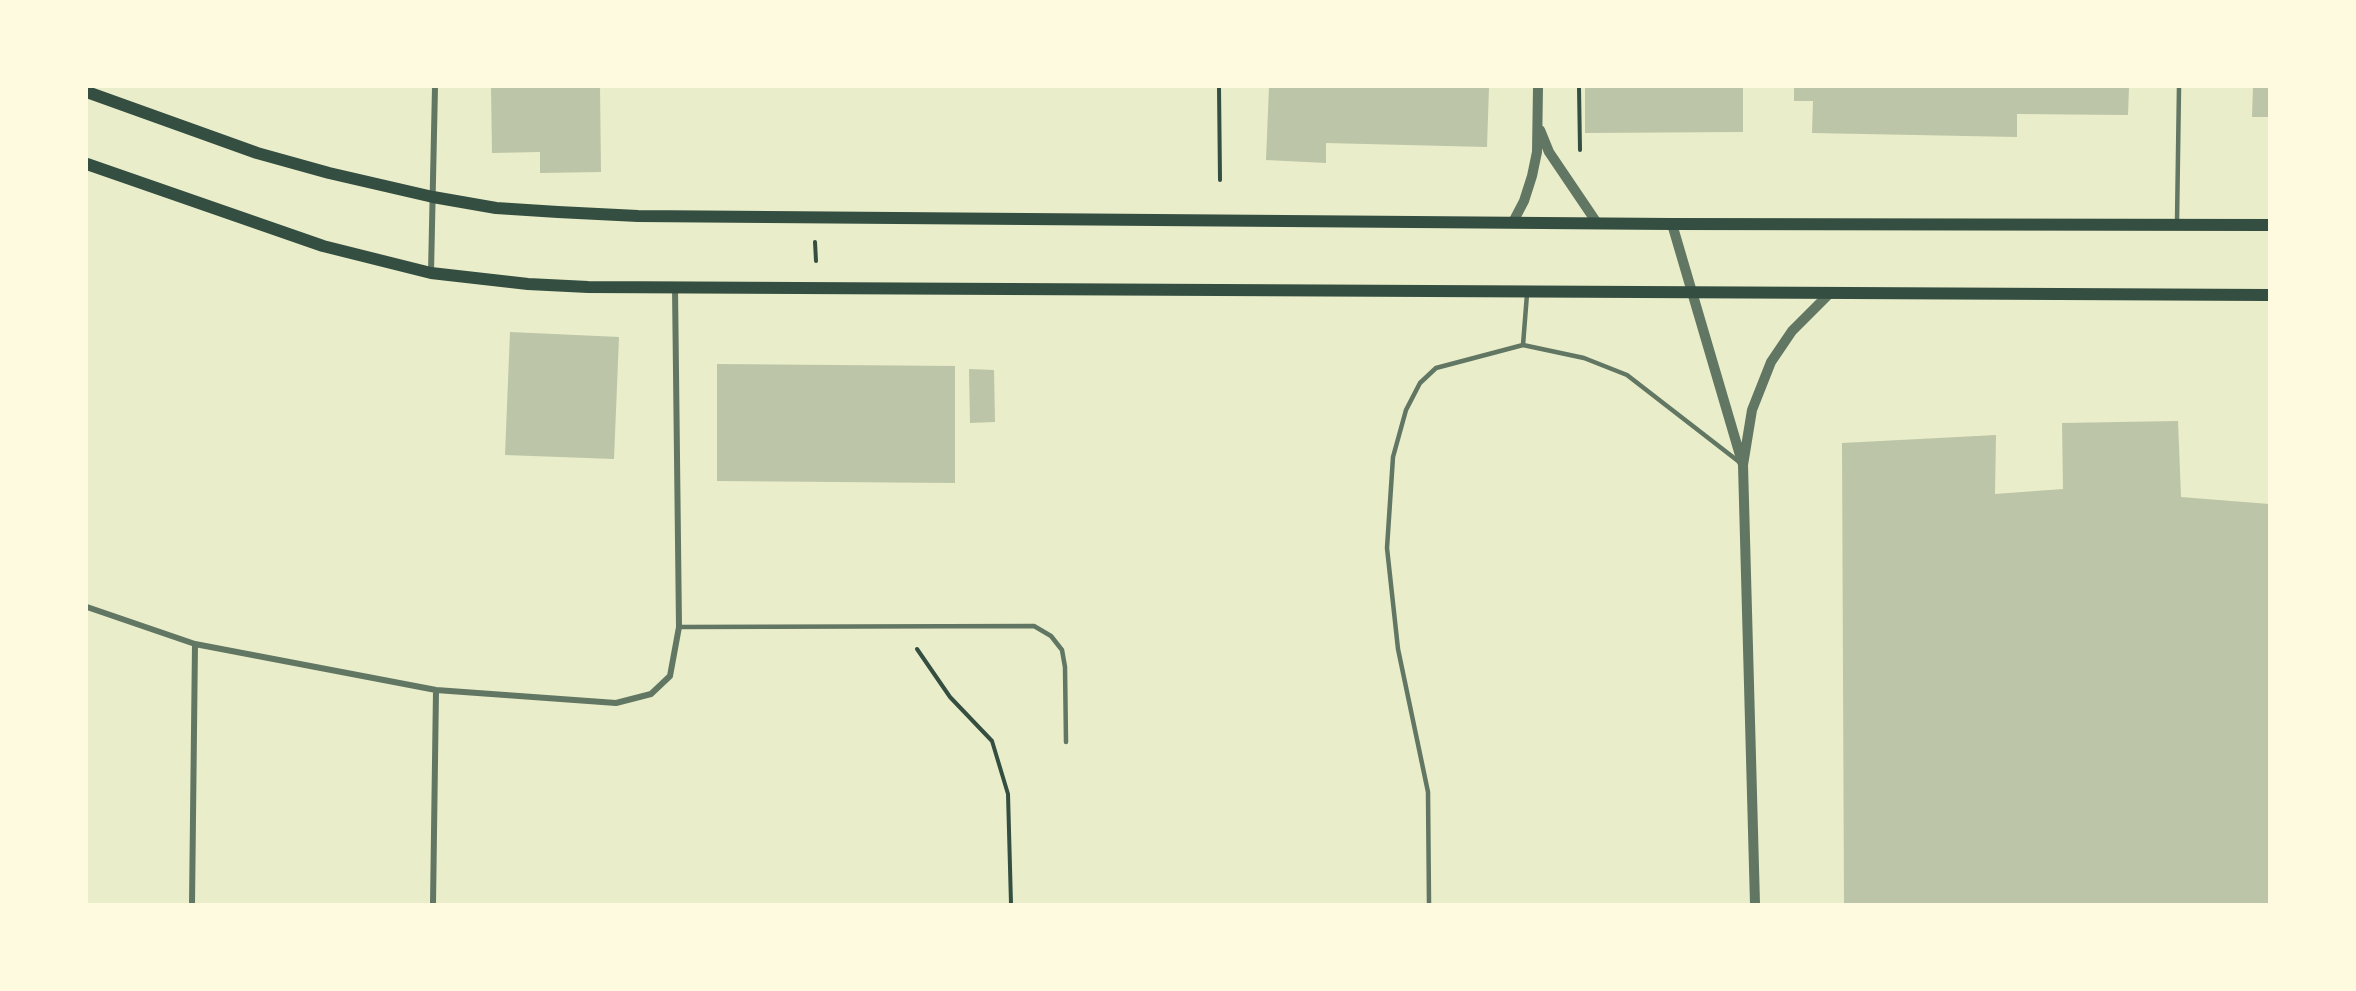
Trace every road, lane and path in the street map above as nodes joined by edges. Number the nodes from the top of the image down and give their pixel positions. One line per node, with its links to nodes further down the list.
1 (435, 87): 11 (street)
2 (1219, 87): 10 (path)
3 (1538, 87): 7 (street)
4 (1579, 87): 8 (path)
5 (2179, 87): 16 (lane)
6 (87, 92): 11 (main road)
7 (1538, 124): 13 (street); 14 (street)
8 (1580, 154)
9 (87, 164): 18 (main road)
10 (1220, 180)
11 (433, 196): 12 (main road); 18 (street)
12 (814, 217): 13 (main road); 20 (path)
13 (1513, 222): 14 (main road)
14 (1597, 223): 15 (main road)
15 (1672, 224): 16 (main road); 22 (street)
16 (2177, 225): 17 (main road)
17 (2269, 225)
18 (431, 273): 19 (main road)
19 (675, 287): 20 (main road); 29 (street)
20 (817, 288): 21 (main road)
21 (1527, 293): 22 (main road); 25 (lane)
22 (1693, 294): 23 (main road); 26 (street)
23 (1829, 294): 24 (main road); 26 (street)
24 (2269, 295)
25 (1523, 345): 26 (lane); 36 (lane)
26 (1743, 465): 37 (street)
27 (87, 608): 30 (street)
28 (909, 626): 29 (lane); 32 (lane); 35 (path)
29 (678, 627): 31 (street)
30 (195, 644): 31 (street); 33 (street)
31 (436, 690): 34 (street)
32 (1066, 742)
33 (192, 904)
34 (433, 904)
35 (1011, 904)
36 (1429, 904)
37 (1755, 904)

